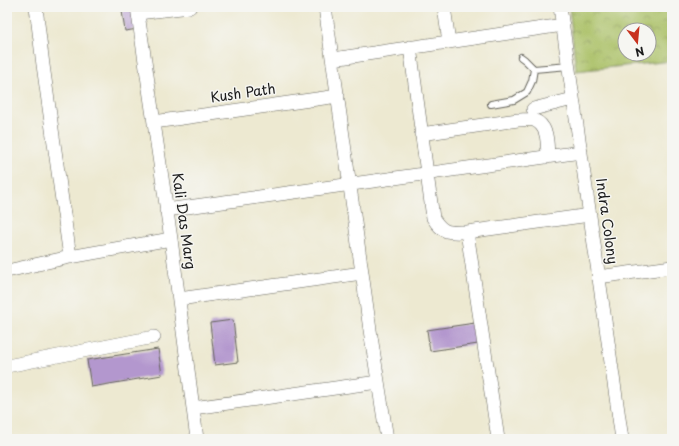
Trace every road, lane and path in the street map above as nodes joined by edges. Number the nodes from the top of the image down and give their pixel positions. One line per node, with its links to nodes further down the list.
1 (36, 7): 28 (street)
2 (190, 7): 6 (street)
3 (325, 7): 11 (street)
4 (444, 7): 8 (street)
5 (560, 7): 7 (street, Indra Colony)
6 (138, 10): 18 (street, Kali Das Marg)
7 (562, 25): 8 (street); 12 (street, Indra Colony)
8 (449, 42): 9 (street)
9 (410, 47): 11 (street); 19 (street)
10 (521, 57): 13 (lane)
11 (333, 59): 14 (street)
12 (568, 66): 13 (lane); 15 (street, Indra Colony)
13 (534, 69): 16 (lane)
14 (338, 96): 18 (street, Kush Path); 23 (street)
15 (573, 99): 17 (street); 20 (street, Indra Colony)
16 (491, 104)
17 (533, 109)
18 (154, 122): 24 (street, Kali Das Marg)
19 (421, 134): 21 (street); 22 (street)
20 (581, 152): 21 (street); 25 (street, Indra Colony)
21 (548, 157): 22 (street)
22 (427, 174): 23 (street); 26 (street)
23 (350, 184): 24 (street); 31 (street)
24 (166, 210): 27 (street, Kali Das Marg)
25 (590, 215): 26 (street); 32 (street, Indra Colony)
26 (468, 232): 40 (street)
27 (170, 240): 28 (street); 33 (street, Kali Das Marg)
28 (70, 257): 30 (street)
29 (672, 267): 32 (street)
30 (7, 270)
31 (362, 273): 33 (street); 36 (street)
32 (598, 277): 41 (street, Indra Colony)
33 (179, 299): 37 (street, Kali Das Marg)
34 (154, 337): 35 (street)
35 (7, 366)
36 (378, 382): 37 (street); 39 (street)
37 (193, 408): 38 (street, Kali Das Marg)
38 (198, 439)
39 (386, 439)
40 (498, 439)
41 (622, 439)

